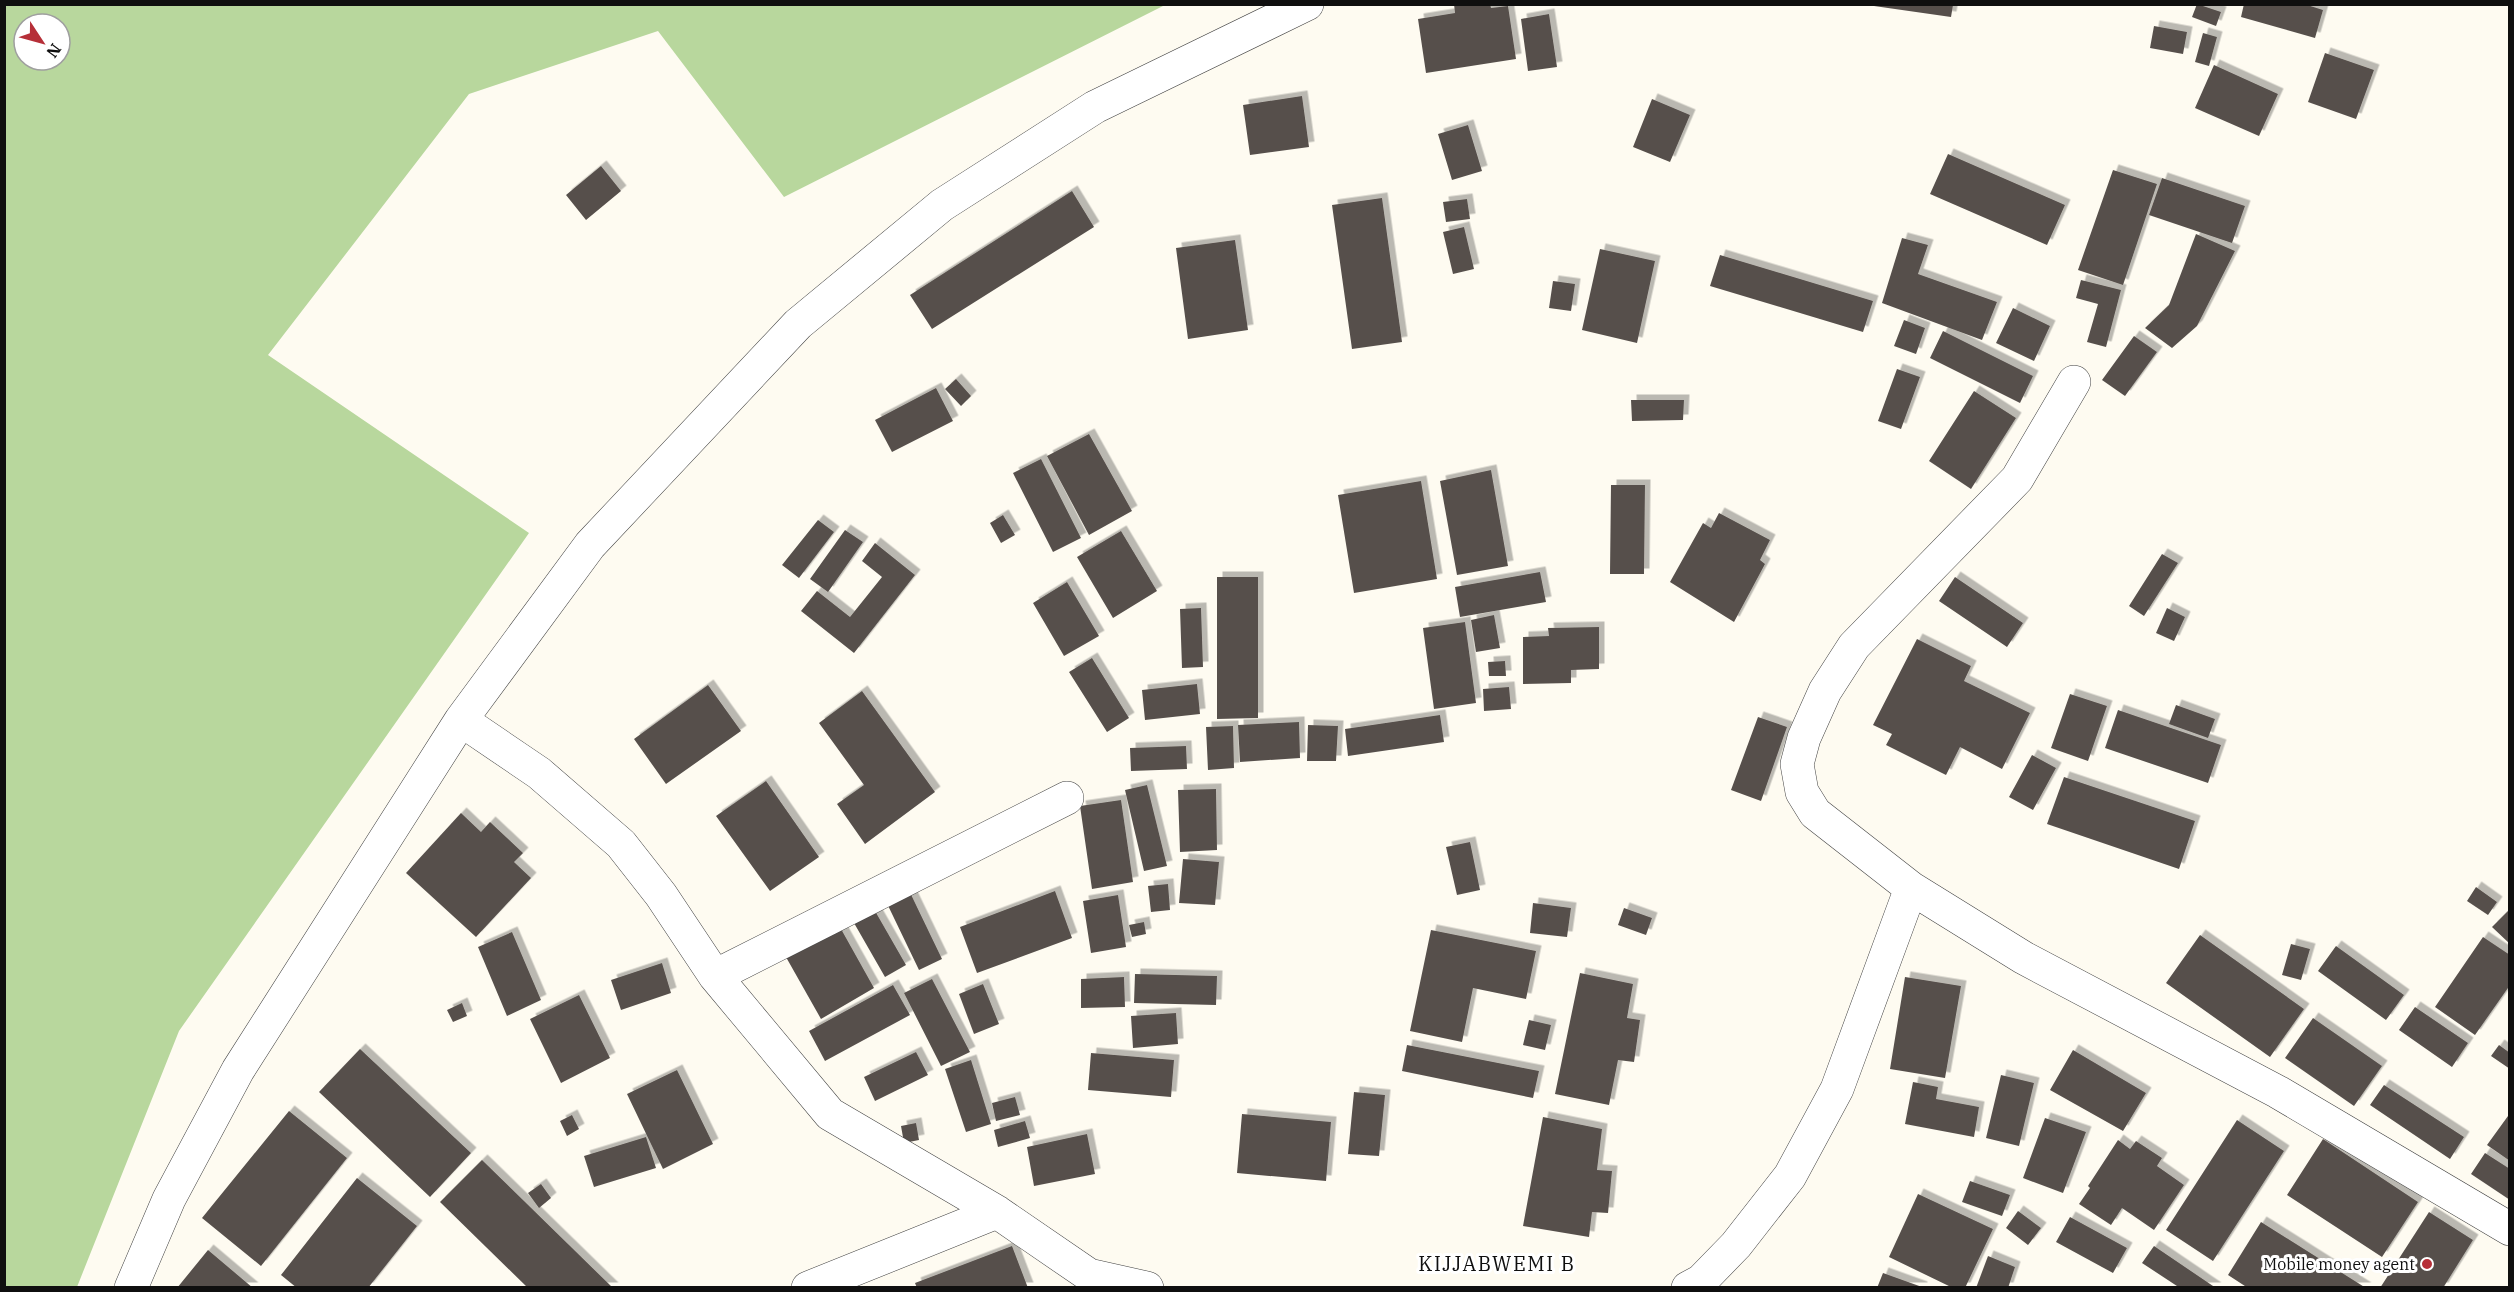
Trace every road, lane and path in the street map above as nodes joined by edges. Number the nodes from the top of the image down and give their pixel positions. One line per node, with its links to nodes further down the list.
1 (1307, 4): 3 (street)
2 (2074, 382): 5 (street)
3 (461, 720): 6 (street); 9 (street)
4 (1067, 798): 6 (street)
5 (1911, 888): 8 (street); 12 (street)
6 (715, 976): 7 (street)
7 (997, 1212): 10 (street); 11 (street)
8 (2510, 1229)
9 (131, 1287)
10 (808, 1287)
11 (1148, 1287)
12 (1688, 1287)

